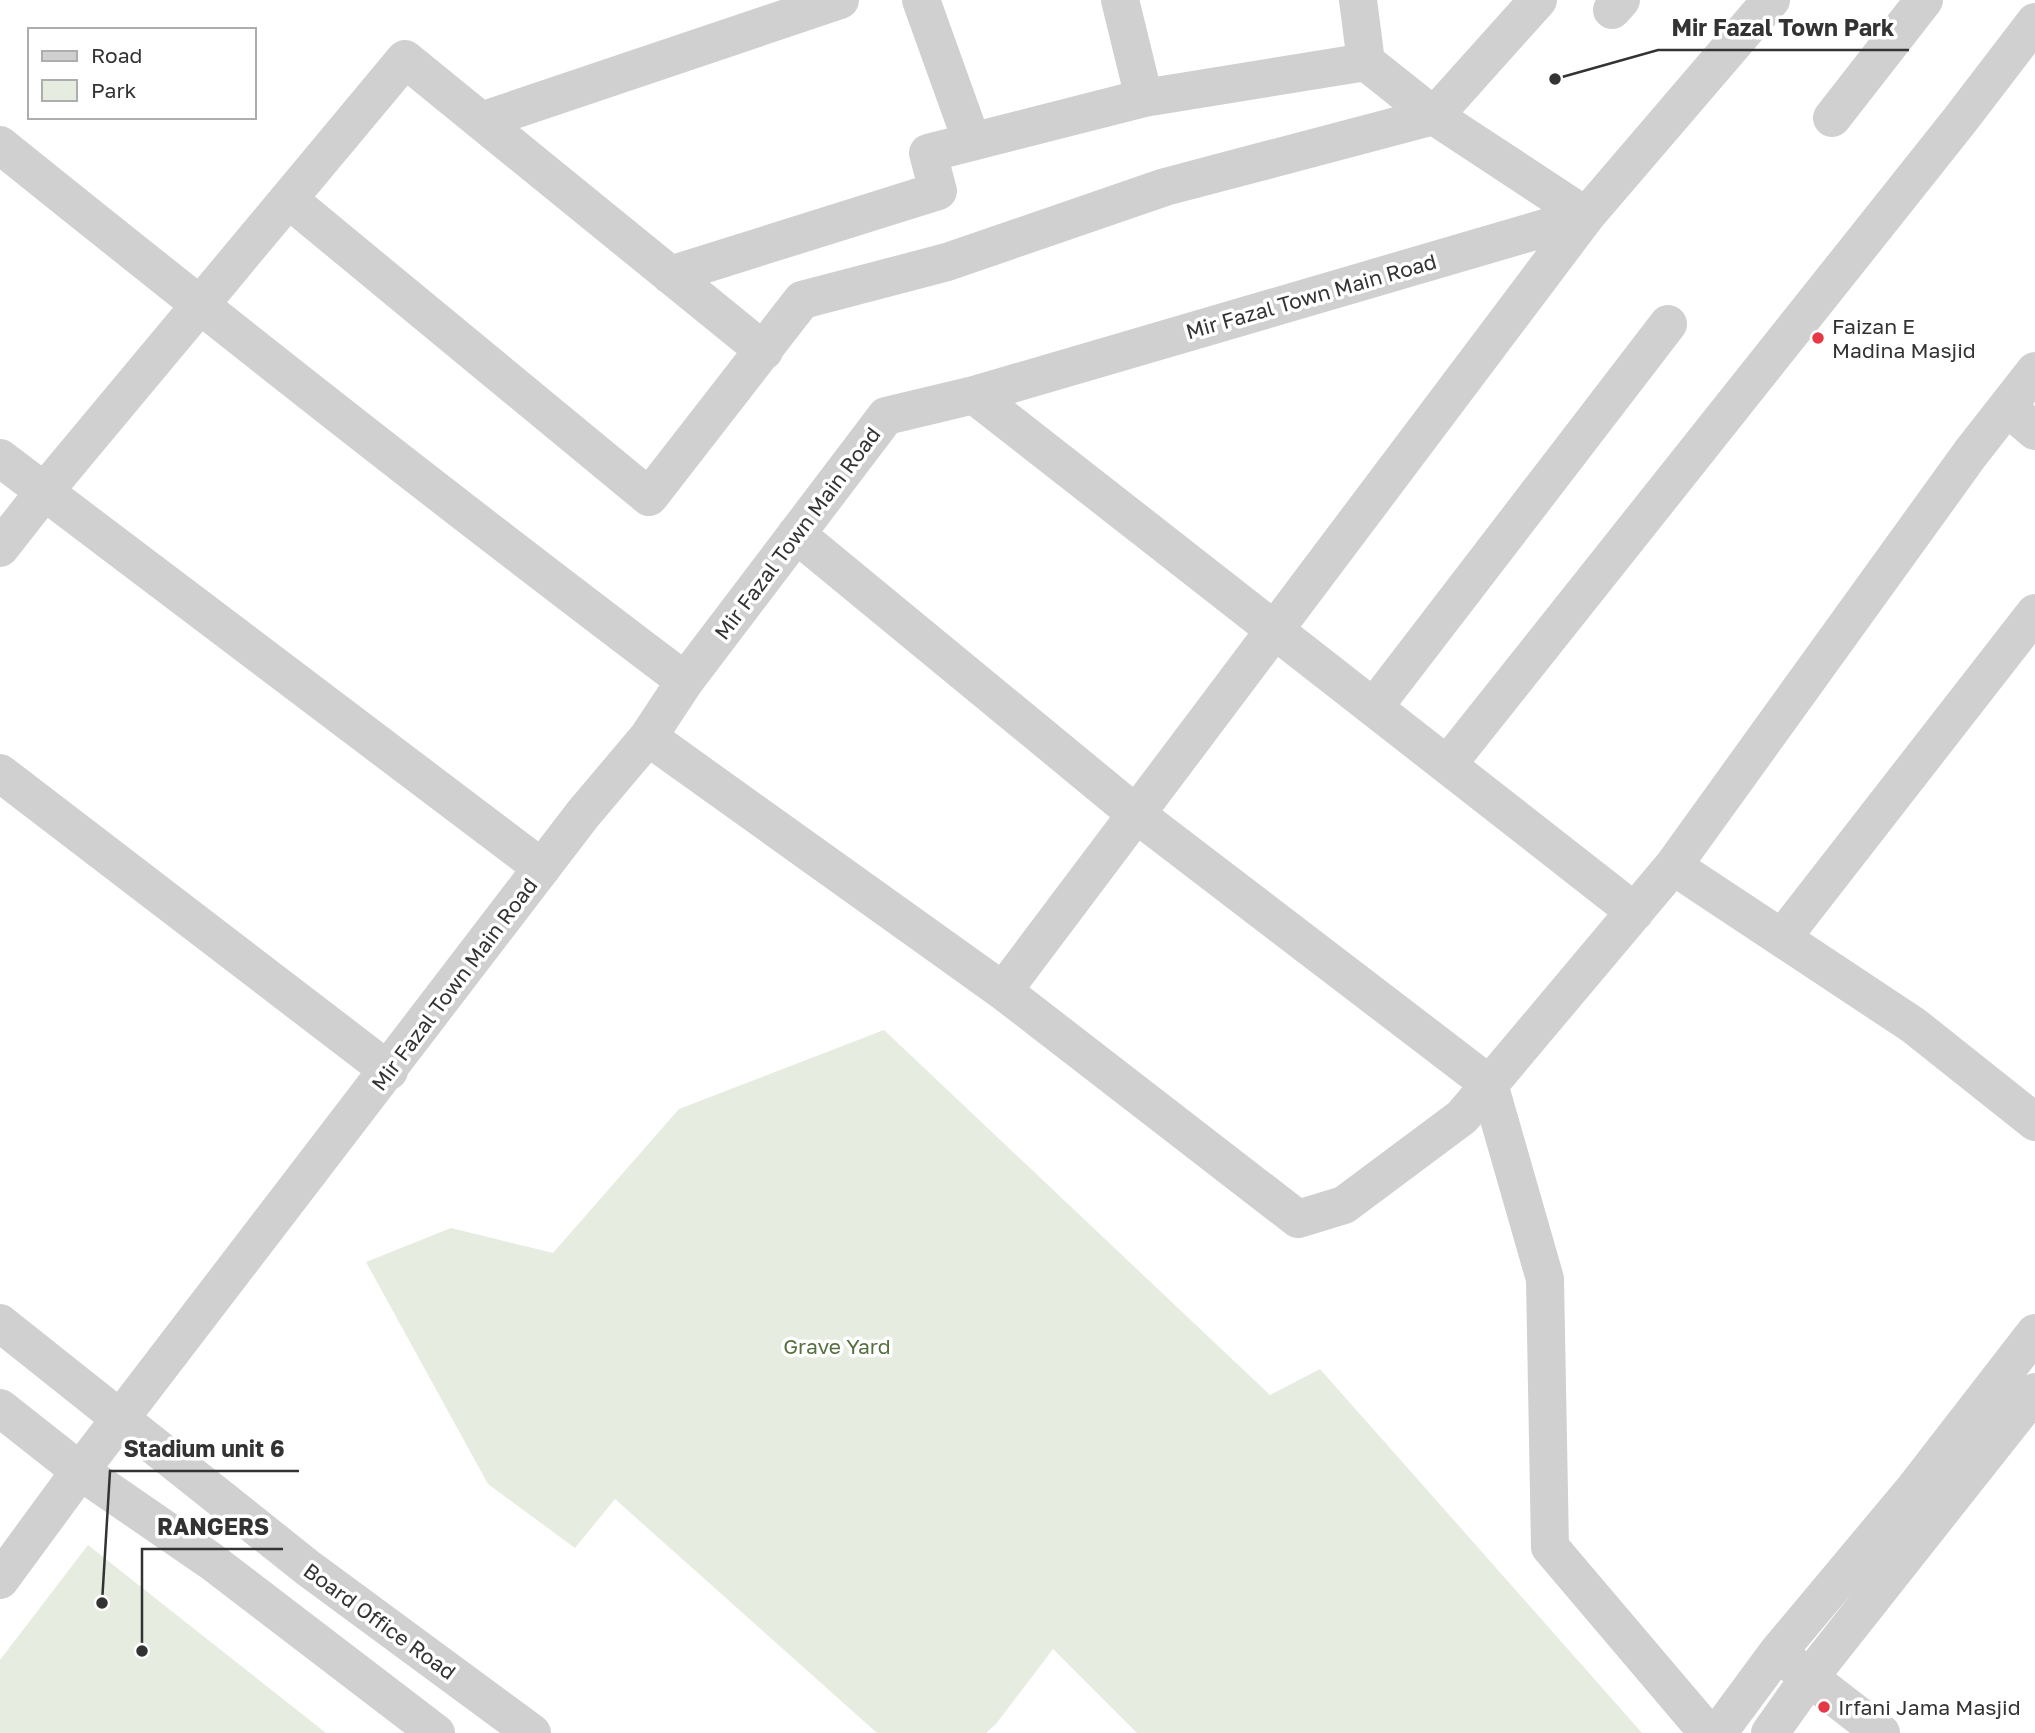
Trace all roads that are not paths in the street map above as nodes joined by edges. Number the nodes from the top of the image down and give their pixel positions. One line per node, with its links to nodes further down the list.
1 (840, 0): 8 (street)
2 (921, 0): 15 (street)
3 (1120, 0): 11 (street)
4 (1358, 0): 10 (street)
5 (1538, 0): 12 (street)
6 (1770, 0): 18 (street)
7 (1924, 0): 13 (street)
8 (768, 11): 14 (street)
9 (2035, 22): 36 (street)
10 (1366, 62): 11 (street); 12 (street)
11 (1144, 99): 15 (street)
12 (1434, 116): 18 (street); 22 (street)
13 (1832, 118)
14 (481, 121): 17 (street); 19 (street)
15 (972, 142): 19 (street)
16 (0, 145): 20 (street)
17 (288, 199): 20 (street); 22 (street)
18 (1586, 216): 24 (street, Mir Fazal Town Main Road); 32 (street)
19 (670, 275): 22 (street)
20 (200, 305): 28 (street); 33 (street)
21 (1668, 324): 34 (street)
22 (764, 351)
23 (2035, 371): 25 (street)
24 (974, 395): 29 (street, Mir Fazal Town Main Road); 32 (street)
25 (2007, 407): 26 (street); 39 (street)
26 (2035, 431)
27 (0, 458): 28 (street)
28 (44, 492): 30 (street); 40 (street)
29 (796, 534): 33 (street, Mir Fazal Town Main Road); 38 (street)
30 (0, 548)
31 (2035, 613): 42 (street)
32 (1275, 630): 34 (street); 38 (street)
33 (685, 681): 35 (street, Mir Fazal Town Main Road)
34 (1374, 708): 36 (street)
35 (648, 737): 40 (street, Mir Fazal Town Main Road); 43 (street)
36 (1447, 765): 41 (street)
37 (0, 773): 44 (street)
38 (1136, 814): 43 (street); 45 (street)
39 (1672, 866): 41 (street); 42 (street)
40 (542, 868): 44 (street, Mir Fazal Town Main Road)
41 (1635, 912): 45 (street)
42 (1782, 939): 46 (street)
43 (1003, 991): 45 (street)
44 (388, 1071): 51 (street, Mir Fazal Town Main Road)
45 (1489, 1084): 58 (street)
46 (2035, 1122)
47 (0, 1324): 51 (street, Board Office Road)
48 (2035, 1333): 54 (street)
49 (2035, 1392): 55 (street)
50 (0, 1408): 52 (street)
51 (119, 1420): 52 (street, Mir Fazal Town Main Road); 57 (street, Board Office Road)
52 (80, 1471): 53 (street, Mir Fazal Town Main Road); 56 (street)
53 (0, 1580)
54 (1777, 1653): 55 (street); 59 (street)
55 (1810, 1678): 60 (street); 61 (street)
56 (436, 1733)
57 (532, 1733)
58 (1708, 1733)
59 (1718, 1733)
60 (1770, 1733)
61 (1881, 1733)

